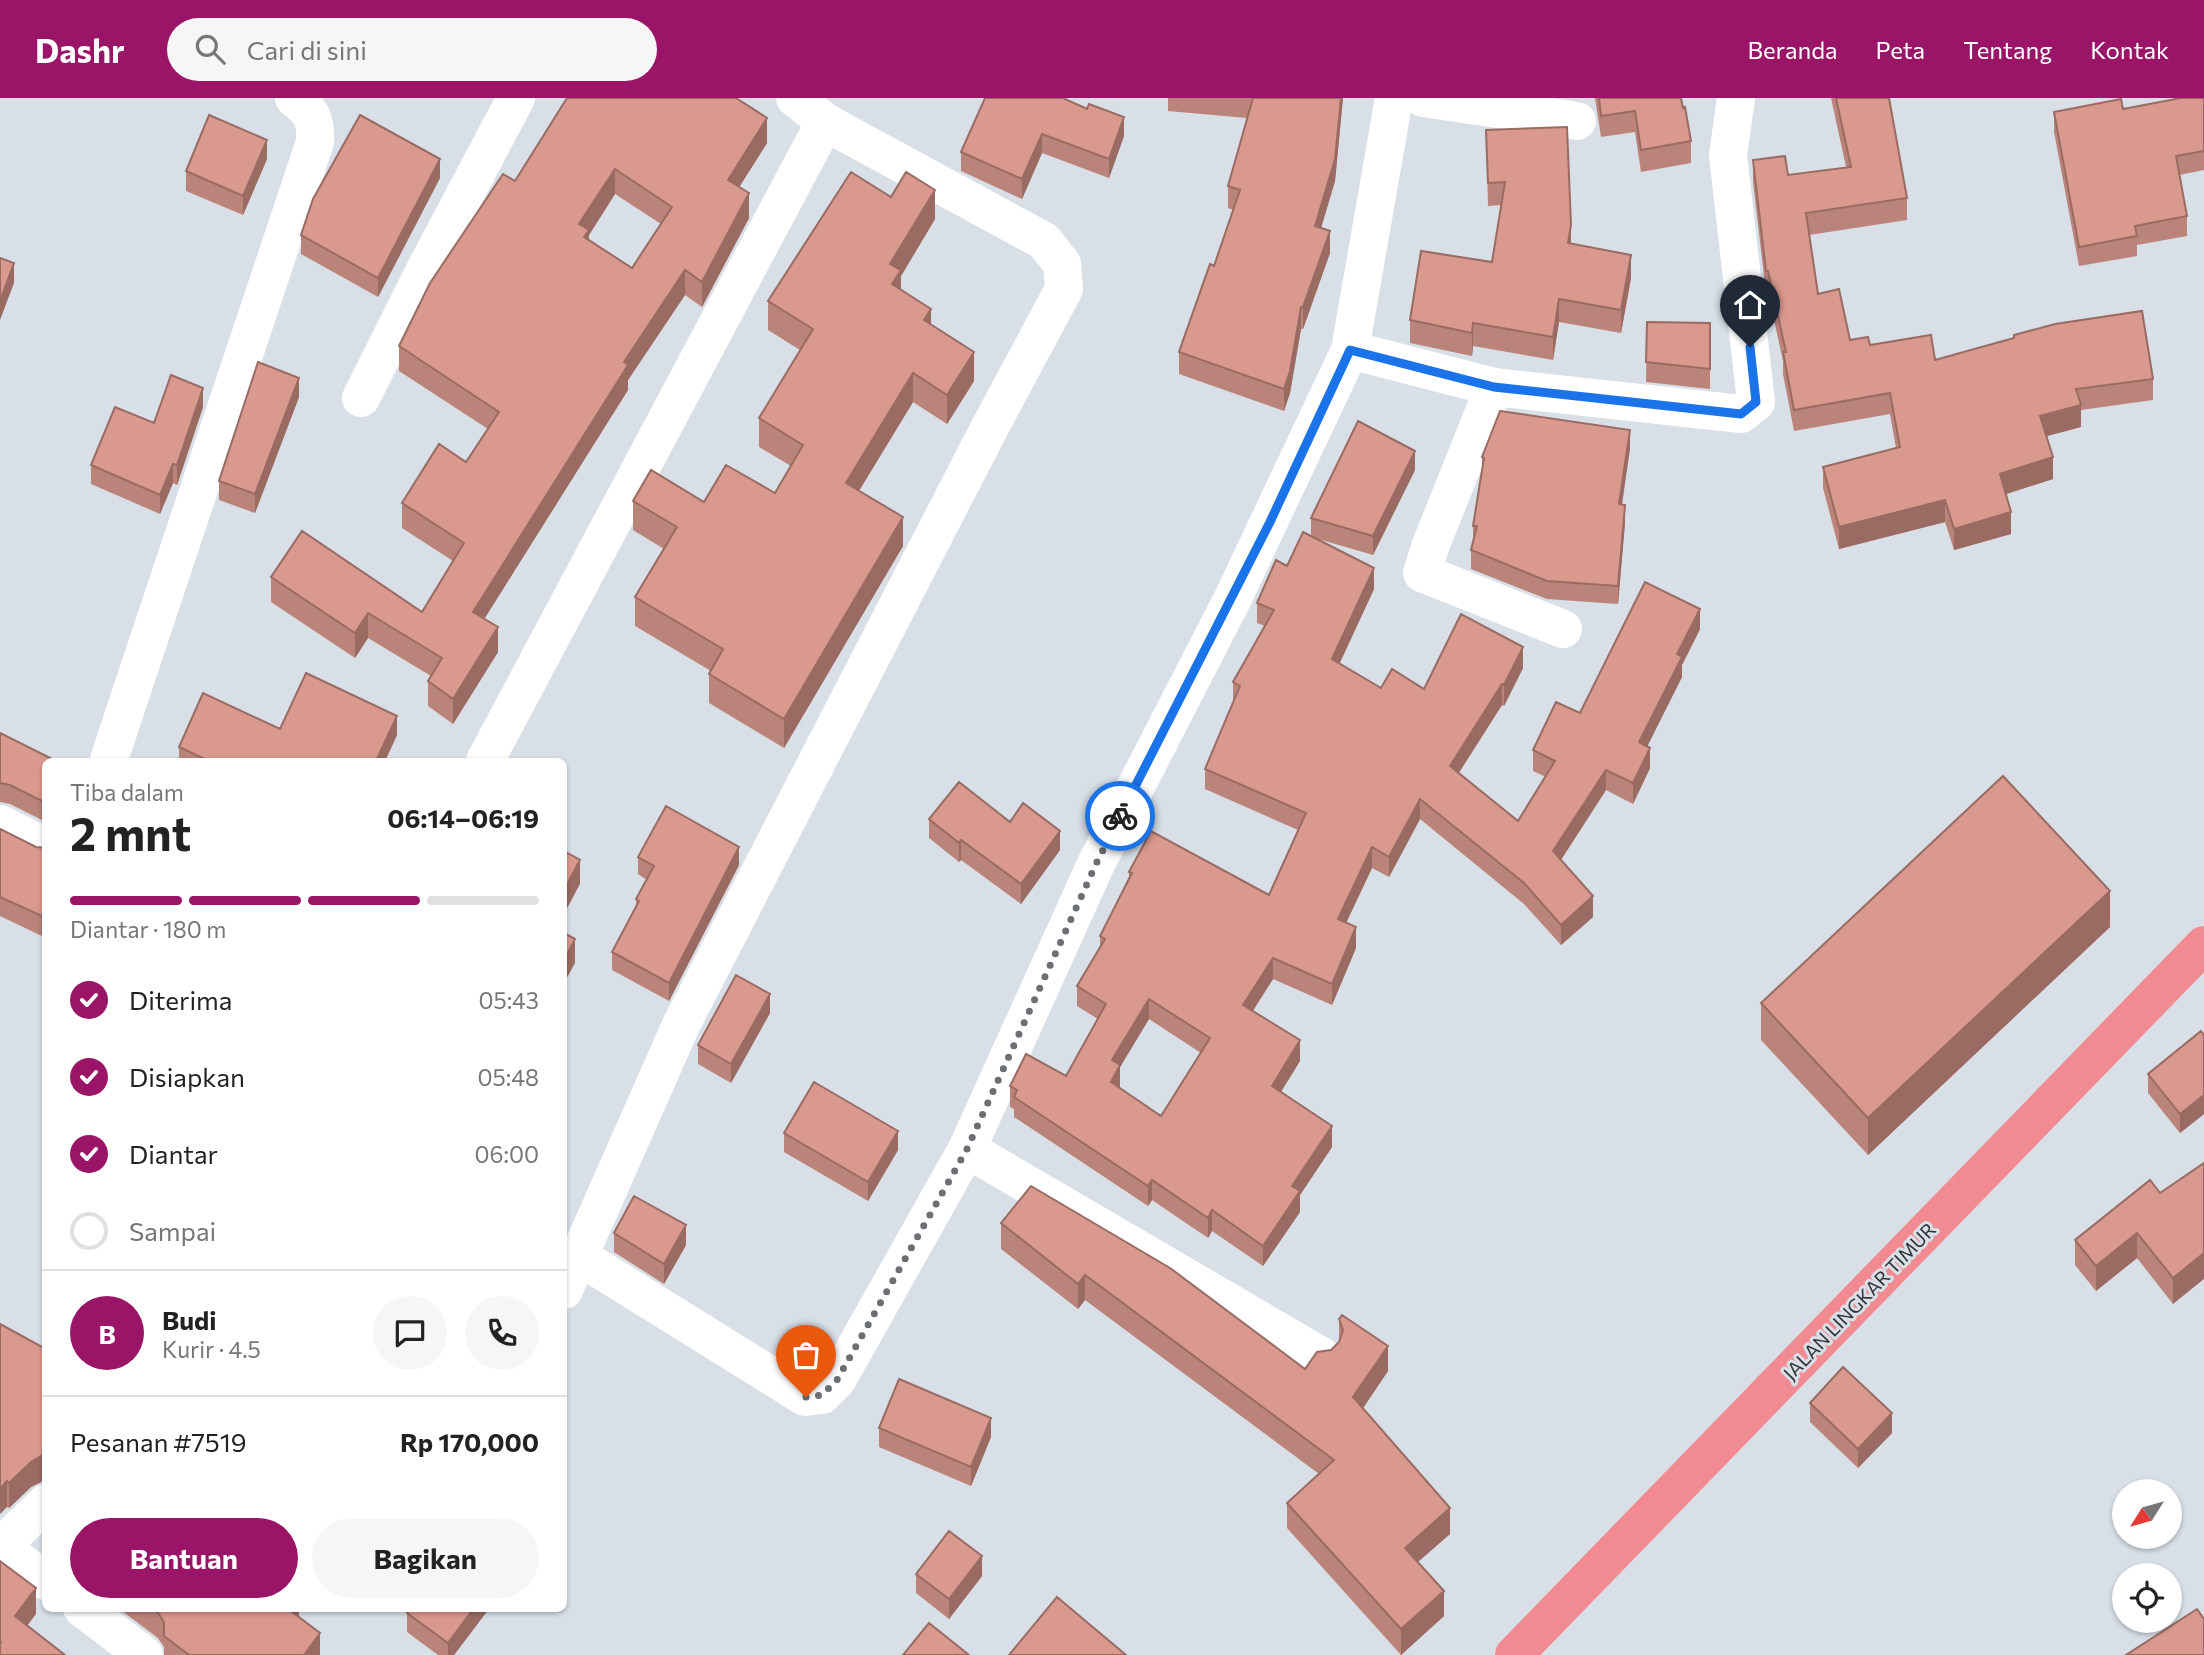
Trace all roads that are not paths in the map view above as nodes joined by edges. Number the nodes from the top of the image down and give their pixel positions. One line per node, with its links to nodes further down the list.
1 (294, 98): 13 (street)
2 (516, 98): 11 (street)
3 (795, 98): 8 (street)
4 (1394, 98): 9 (street)
5 (1423, 98): 7 (street)
6 (1735, 98): 10 (street)
7 (1577, 121)
8 (825, 122): 14 (street); 19 (street)
9 (1350, 350): 10 (street); 18 (street)
10 (1494, 387): 12 (street)
11 (361, 398)
12 (1563, 629)
13 (111, 758)
14 (487, 758)
15 (0, 824): 16 (street)
16 (42, 845)
17 (2204, 945): 27 (highway, JALAN LINGKAR TIMUR)
18 (967, 1149): 19 (street); 21 (street)
19 (580, 1256): 20 (street)
20 (567, 1284)
21 (1321, 1356)
22 (42, 1507): 23 (street)
23 (0, 1547): 24 (street)
24 (42, 1578)
25 (87, 1612): 26 (street)
26 (144, 1655)
27 (1514, 1655)

